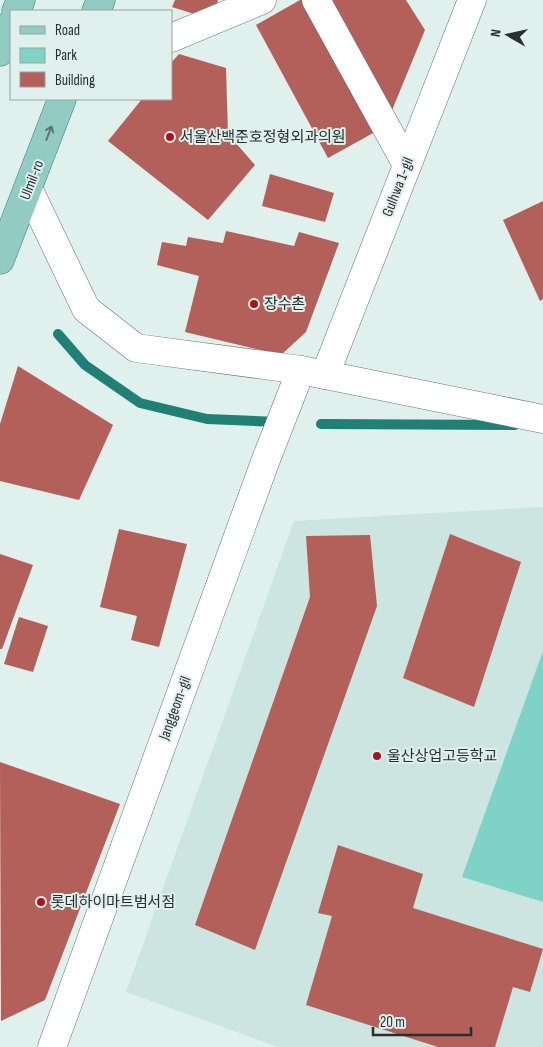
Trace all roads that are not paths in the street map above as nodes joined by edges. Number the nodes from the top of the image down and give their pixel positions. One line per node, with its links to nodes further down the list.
1 (262, 0): 5 (street)
2 (316, 0): 8 (street)
3 (472, 0): 8 (street, Gulhwa 1-gil)
4 (10, 27): 6 (main road)
5 (172, 38)
6 (0, 52)
7 (62, 100): 9 (main road, Ulmil-ro, one-way to 7)
8 (407, 165): 11 (street, Gulhwa 1-gil)
9 (28, 188): 10 (main road, Ulmil-ro); 11 (street)
10 (0, 260)
11 (313, 372): 12 (street); 13 (street, Janggeom-gil)
12 (543, 419)
13 (52, 1047)

